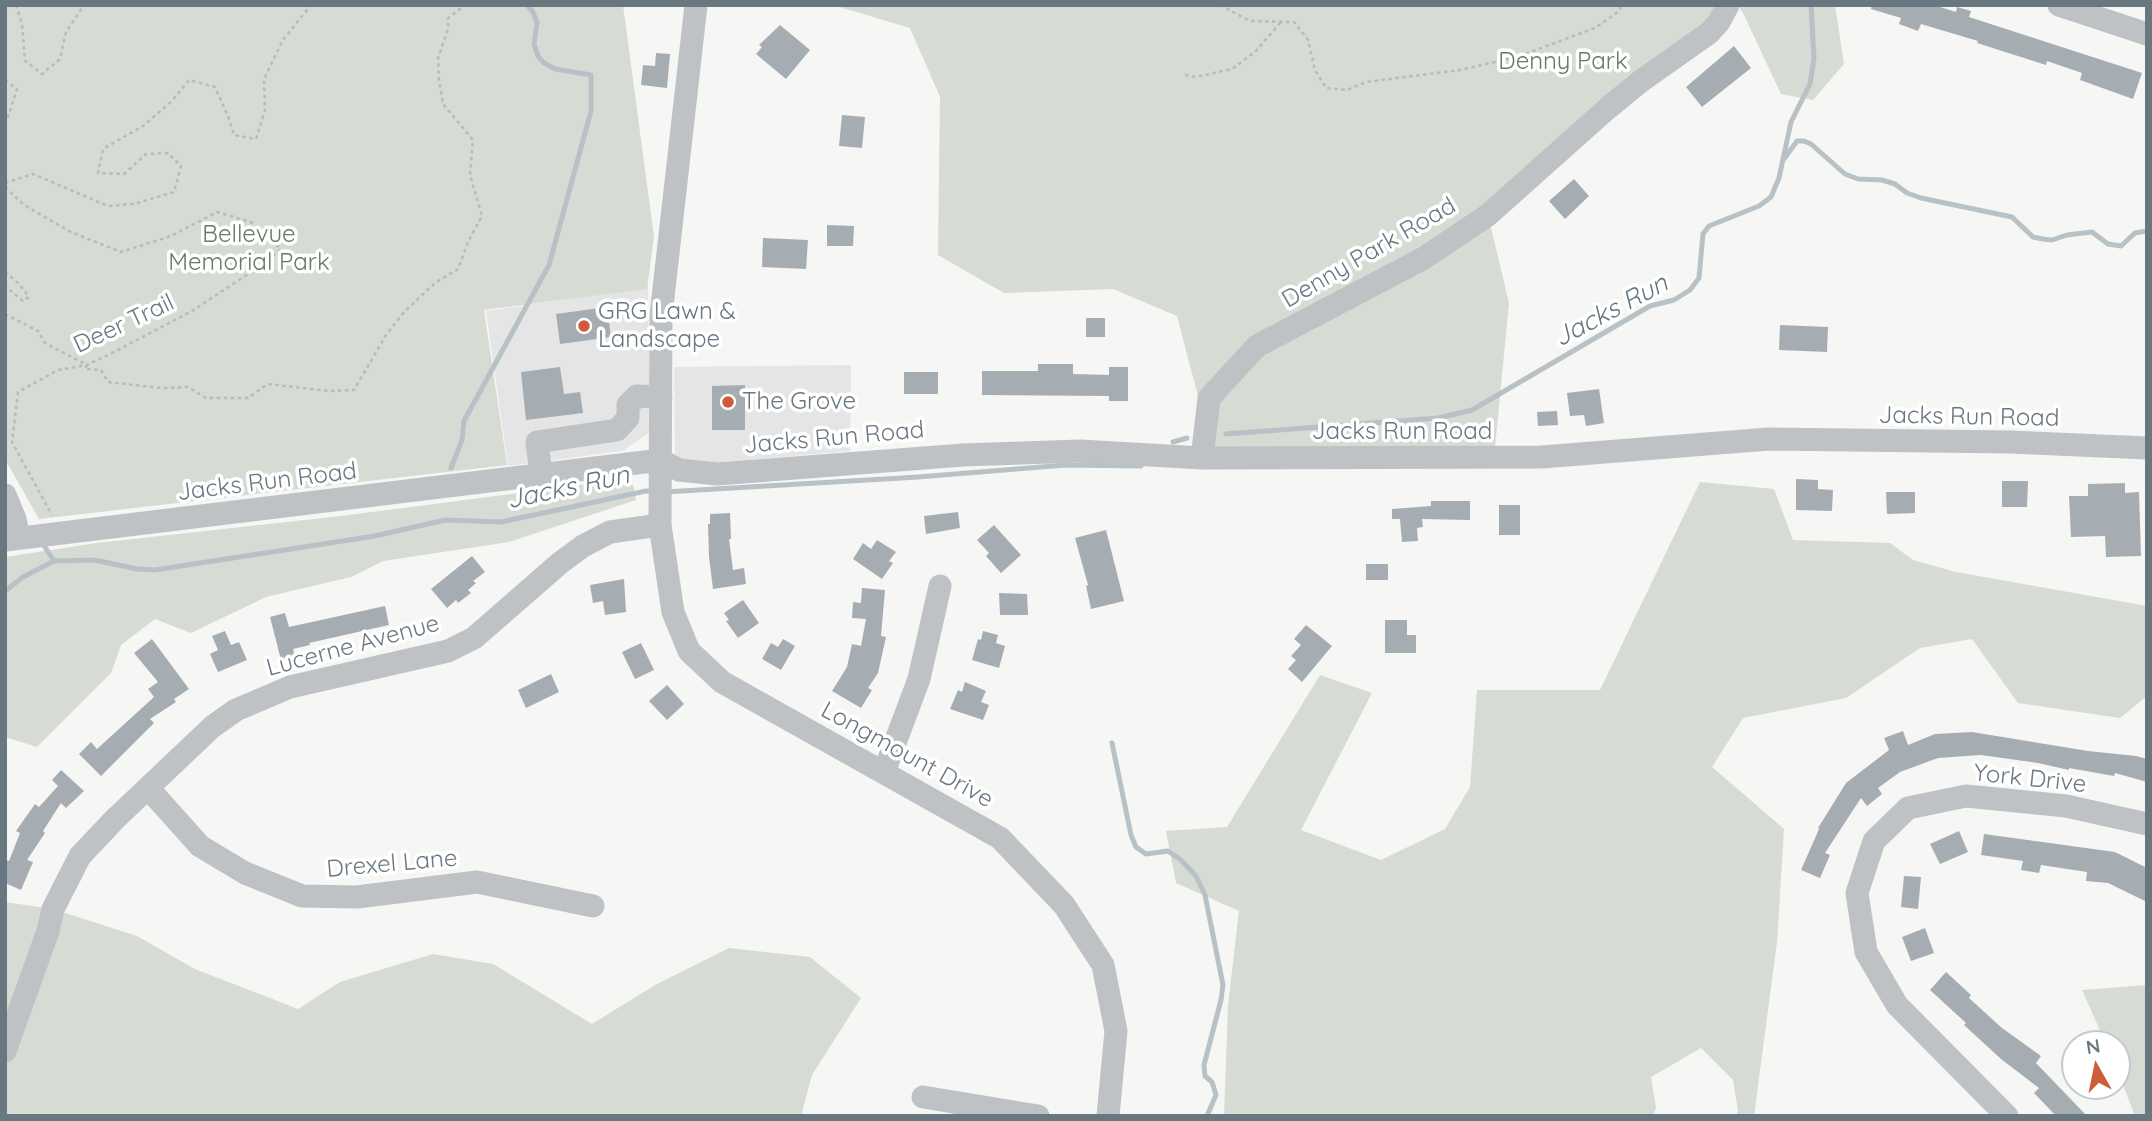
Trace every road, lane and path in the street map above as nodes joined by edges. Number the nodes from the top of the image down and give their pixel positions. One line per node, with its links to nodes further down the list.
1 (16, 5): 2 (path)
2 (84, 5)
3 (311, 5): 15 (path)
4 (460, 5): 19 (path)
5 (696, 5): 20 (street)
6 (1220, 5): 10 (path)
7 (1622, 5): 10 (path)
8 (1728, 5): 22 (street, Denny Park Road)
9 (2059, 5): 11 (street)
10 (1281, 22): 12 (path)
11 (2147, 34)
12 (1185, 75)
13 (5, 80): 14 (path)
14 (5, 118)
15 (5, 185): 19 (path, Deer Trail)
16 (5, 272): 17 (path)
17 (5, 286)
18 (5, 314): 19 (path)
19 (86, 365): 27 (path, Deer Trail)
20 (661, 397): 23 (street); 24 (street)
21 (2147, 448): 22 (street, Jacks Run Road)
22 (1202, 458): 24 (street, Jacks Run Road)
23 (541, 474): 24 (street, Jacks Run Road); 27 (street, Jacks Run Road)
24 (661, 481): 26 (street, Longmount Drive)
25 (5, 495): 28 (street)
26 (660, 525): 30 (street, Longmount Drive); 31 (street, Lucerne Avenue)
27 (62, 533): 28 (street, Jacks Run Road)
28 (12, 539)
29 (940, 586): 30 (street)
30 (884, 772): 37 (street, Longmount Drive)
31 (148, 788): 33 (street, Drexel Lane); 34 (street, Lucerne Avenue)
32 (2147, 824): 38 (street, York Drive)
33 (593, 906)
34 (5, 1051)
35 (923, 1097): 36 (street)
36 (1038, 1116)
37 (1108, 1116)
38 (2007, 1116)

